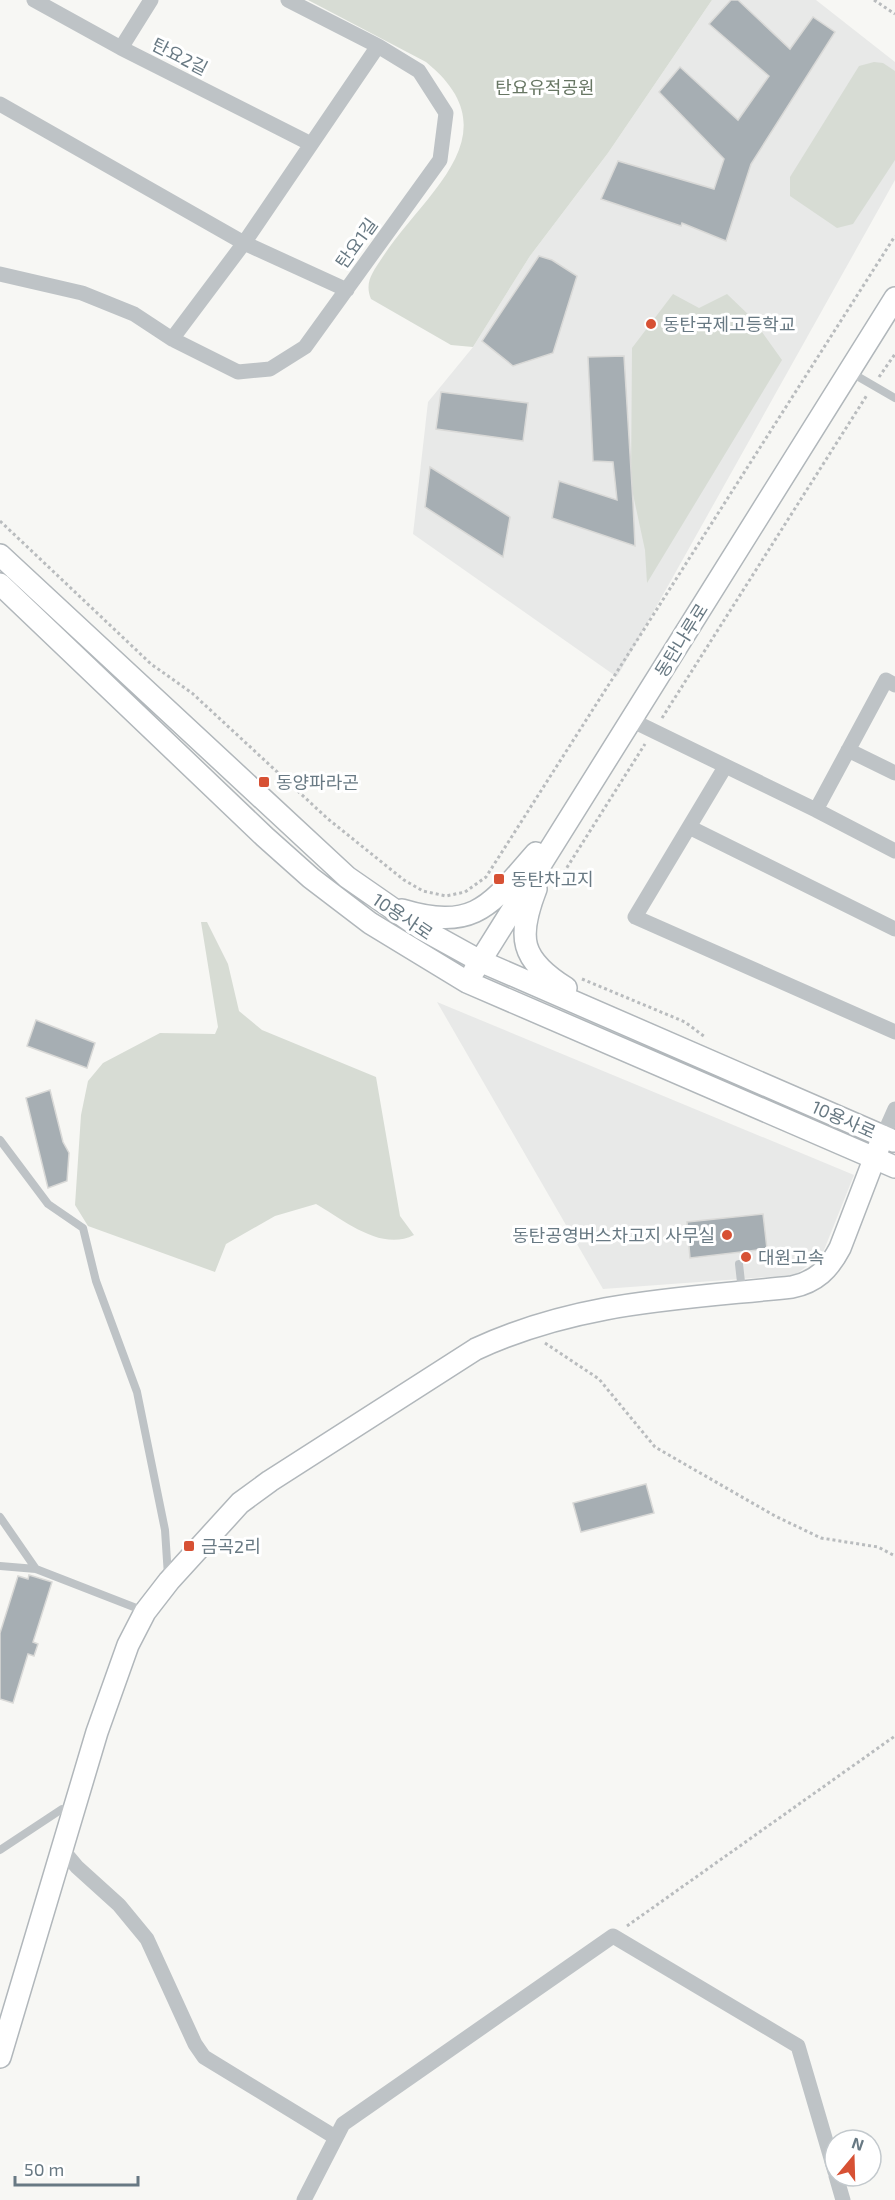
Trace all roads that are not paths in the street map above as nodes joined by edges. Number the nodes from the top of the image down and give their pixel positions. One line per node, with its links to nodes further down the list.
1 (34, 0): 5 (street, 탄요2길)
2 (151, 0): 5 (street)
3 (288, 0): 4 (street, 탄요1길)
4 (378, 46): 7 (street); 10 (street, 탄요1길)
5 (121, 48): 7 (street, 탄요2길)
6 (0, 104): 8 (street)
7 (311, 144): 8 (street)
8 (244, 243): 10 (street); 12 (street)
9 (0, 274): 12 (street, 탄요1길)
10 (347, 290): 12 (street, 탄요1길)
11 (895, 298): 13 (street, 동탄나루로)
12 (172, 339)
13 (849, 371): 14 (lane); 18 (street, 동탄나루로)
14 (895, 398)
15 (0, 555): 26 (street, 10용사로)
16 (0, 584): 29 (street, 10용사로)
17 (895, 684): 19 (street)
18 (631, 720): 20 (street); 23 (street, 동탄나루로)
19 (848, 750): 21 (street); 22 (street)
20 (725, 767): 22 (street); 24 (street)
21 (895, 773)
22 (816, 810): 25 (street)
23 (573, 813): 26 (street); 28 (street, 동탄나루로); 31 (street)
24 (689, 827): 27 (street); 30 (street)
25 (895, 851)
26 (380, 901): 28 (street, 10용사로)
27 (895, 930)
28 (480, 962): 29 (street, 동탄나루로); 31 (street, 10용사로)
29 (467, 982): 35 (street, 10용사로)
30 (895, 1032)
31 (693, 1053): 33 (street, 10용사로)
32 (895, 1109): 33 (street)
33 (889, 1139): 35 (street)
34 (0, 1140): 42 (lane)
35 (874, 1159): 36 (street, 10용사로); 38 (street)
36 (895, 1167)
37 (740, 1264): 38 (lane)
38 (742, 1292): 42 (street)
39 (0, 1517): 41 (lane)
40 (0, 1566): 41 (lane)
41 (36, 1569): 43 (lane)
42 (169, 1581): 43 (street)
43 (145, 1612): 44 (street)
44 (72, 1813): 45 (street); 46 (lane)
45 (62, 1848): 47 (street); 49 (street)
46 (0, 1850)
47 (0, 2057)
48 (823, 2131): 49 (street)
49 (334, 2137): 50 (street)
50 (304, 2200)

